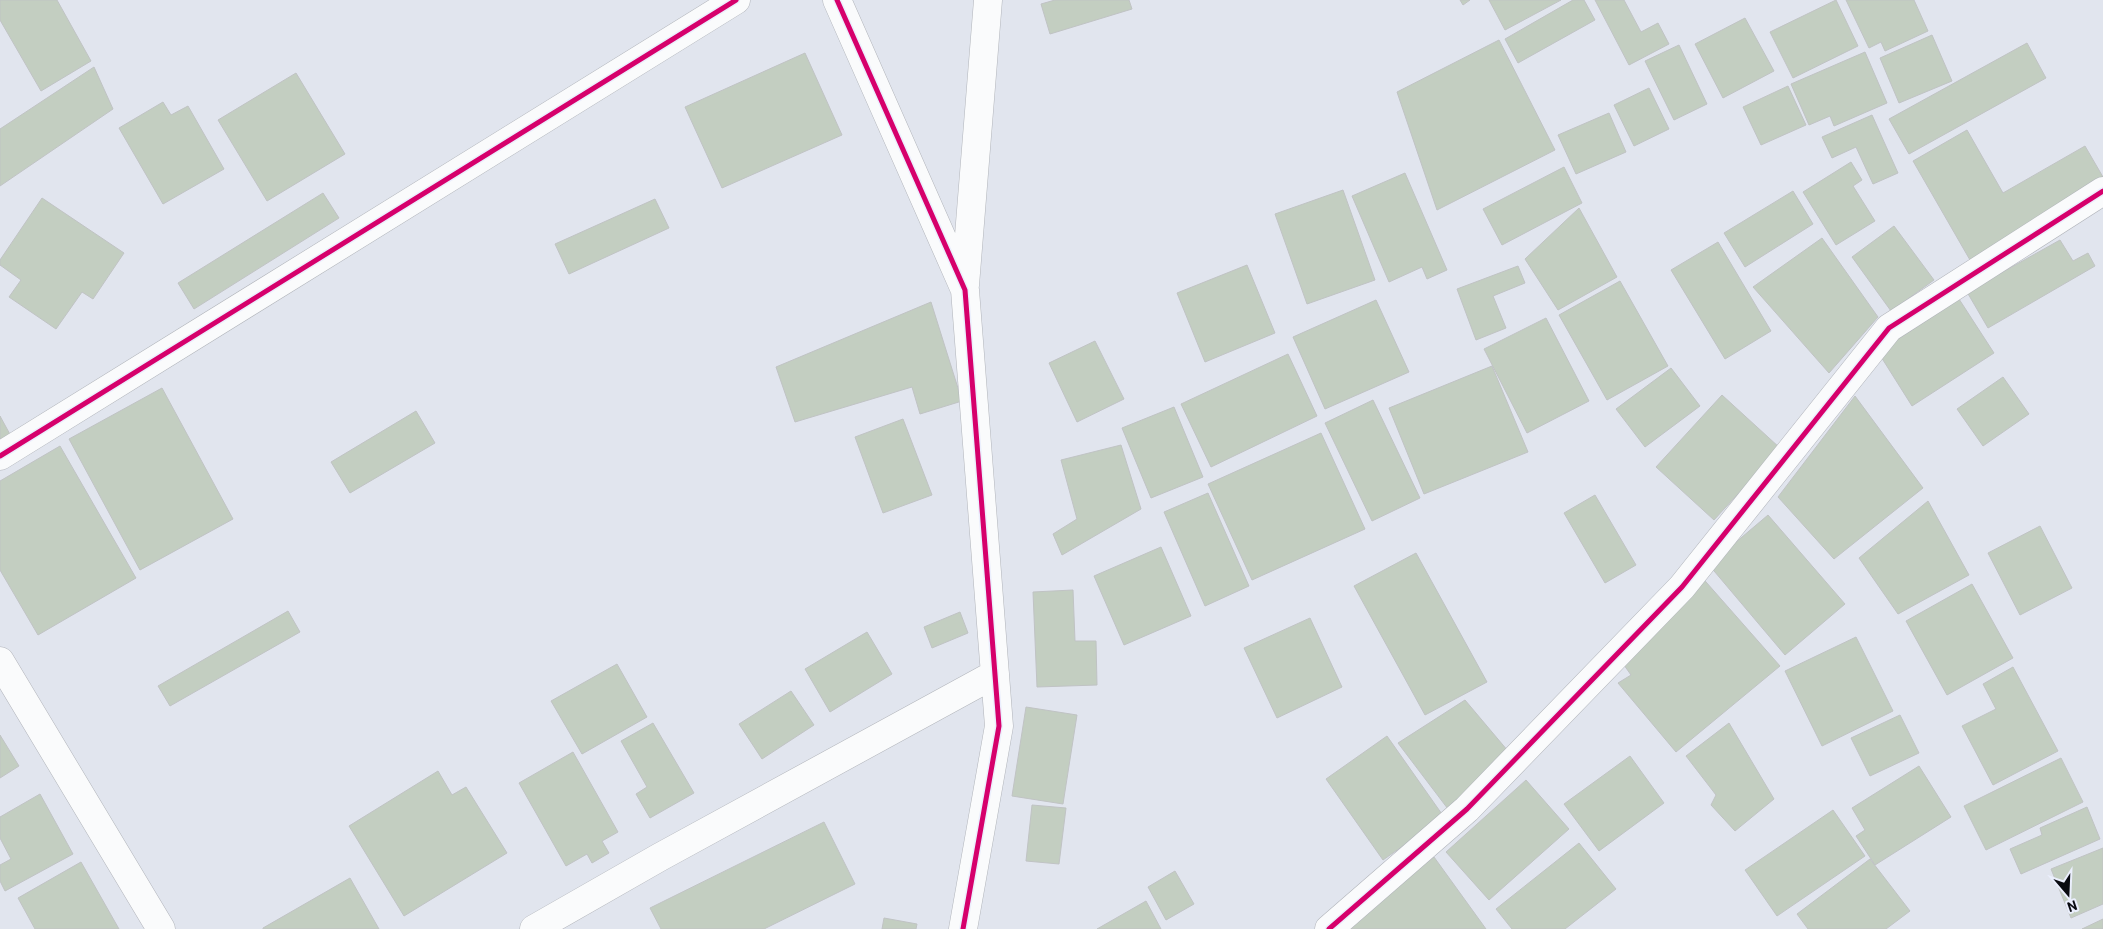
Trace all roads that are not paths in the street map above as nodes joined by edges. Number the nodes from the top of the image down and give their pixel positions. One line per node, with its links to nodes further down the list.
1 (736, 0): 6 (street)
2 (837, 0): 5 (street)
3 (988, 0): 5 (street)
4 (2103, 191): 12 (street)
5 (965, 290): 8 (street)
6 (0, 456)
7 (0, 662): 9 (street)
8 (995, 674): 10 (street); 11 (street)
9 (161, 929)
10 (534, 929)
11 (963, 929)
12 (1329, 929)

